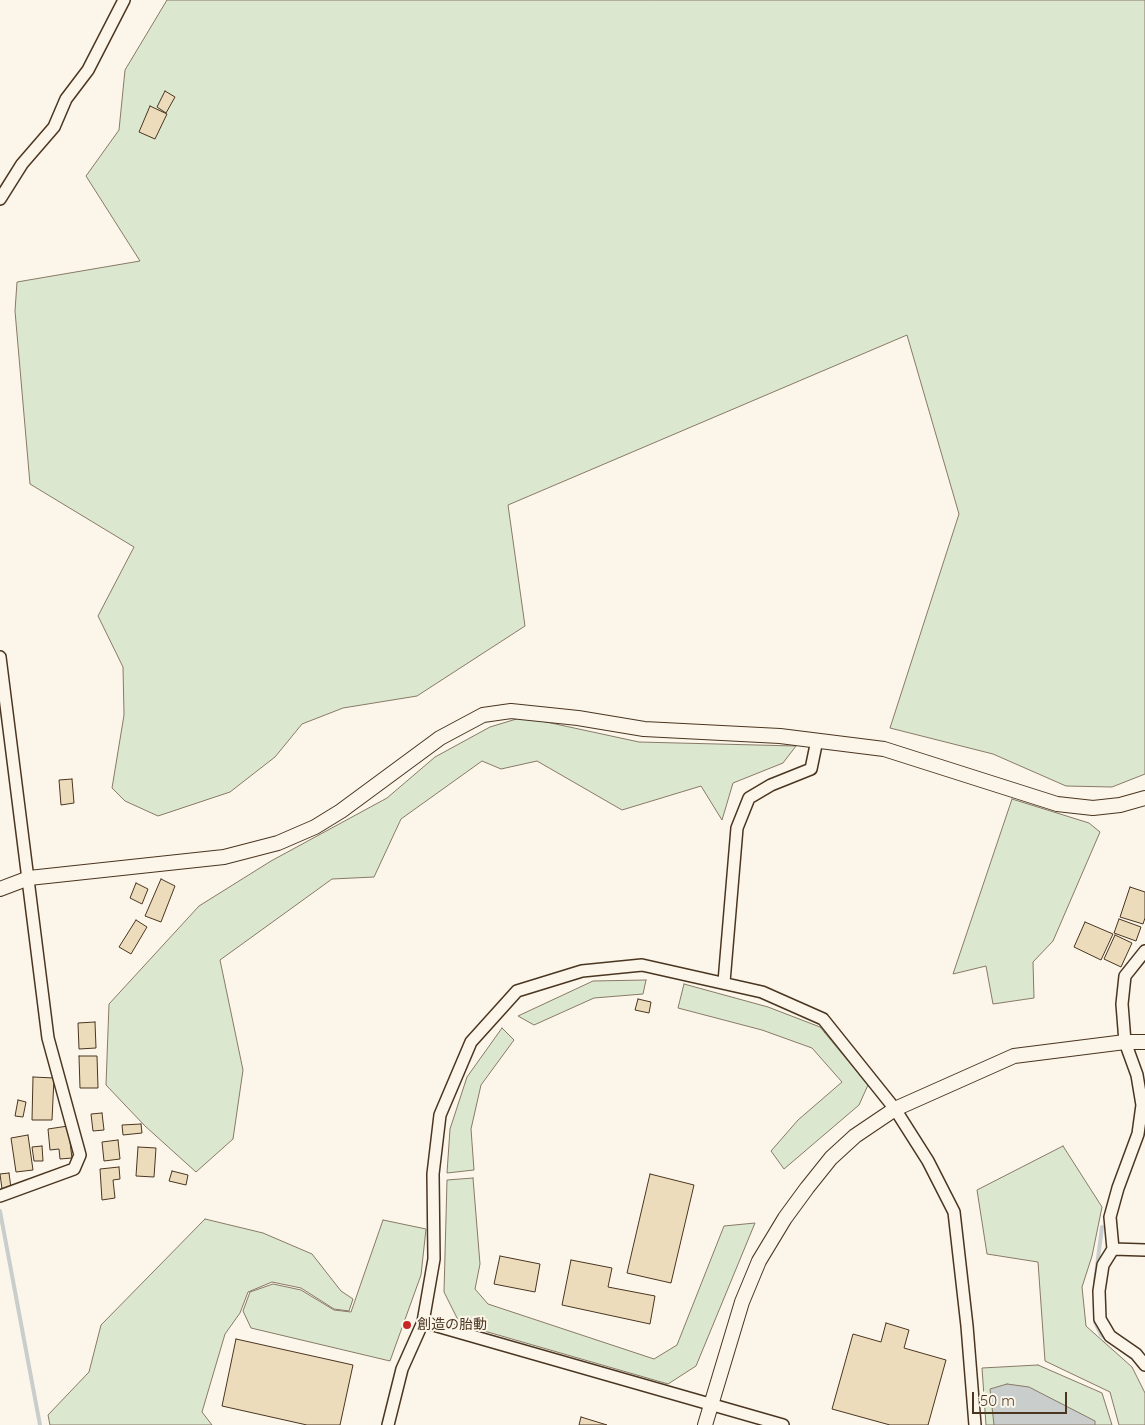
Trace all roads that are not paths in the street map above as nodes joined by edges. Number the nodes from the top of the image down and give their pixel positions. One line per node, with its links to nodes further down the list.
1 (124, 0): 2 (street)
2 (0, 199)
3 (0, 657): 6 (street)
4 (817, 740): 5 (street); 6 (street); 9 (street)
5 (1145, 798)
6 (29, 878): 7 (street); 13 (street)
7 (0, 889)
8 (1145, 951): 10 (street)
9 (724, 982): 12 (street); 16 (street)
10 (1125, 1042): 11 (street); 12 (street); 14 (street)
11 (1145, 1042)
12 (895, 1109): 18 (street); 22 (street)
13 (0, 1196)
14 (1113, 1249): 15 (street); 17 (street)
15 (1145, 1250)
16 (423, 1322): 18 (street); 19 (street)
17 (1145, 1365)
18 (711, 1404): 20 (street); 21 (street)
19 (388, 1425)
20 (705, 1425)
21 (783, 1425)
22 (975, 1425)

